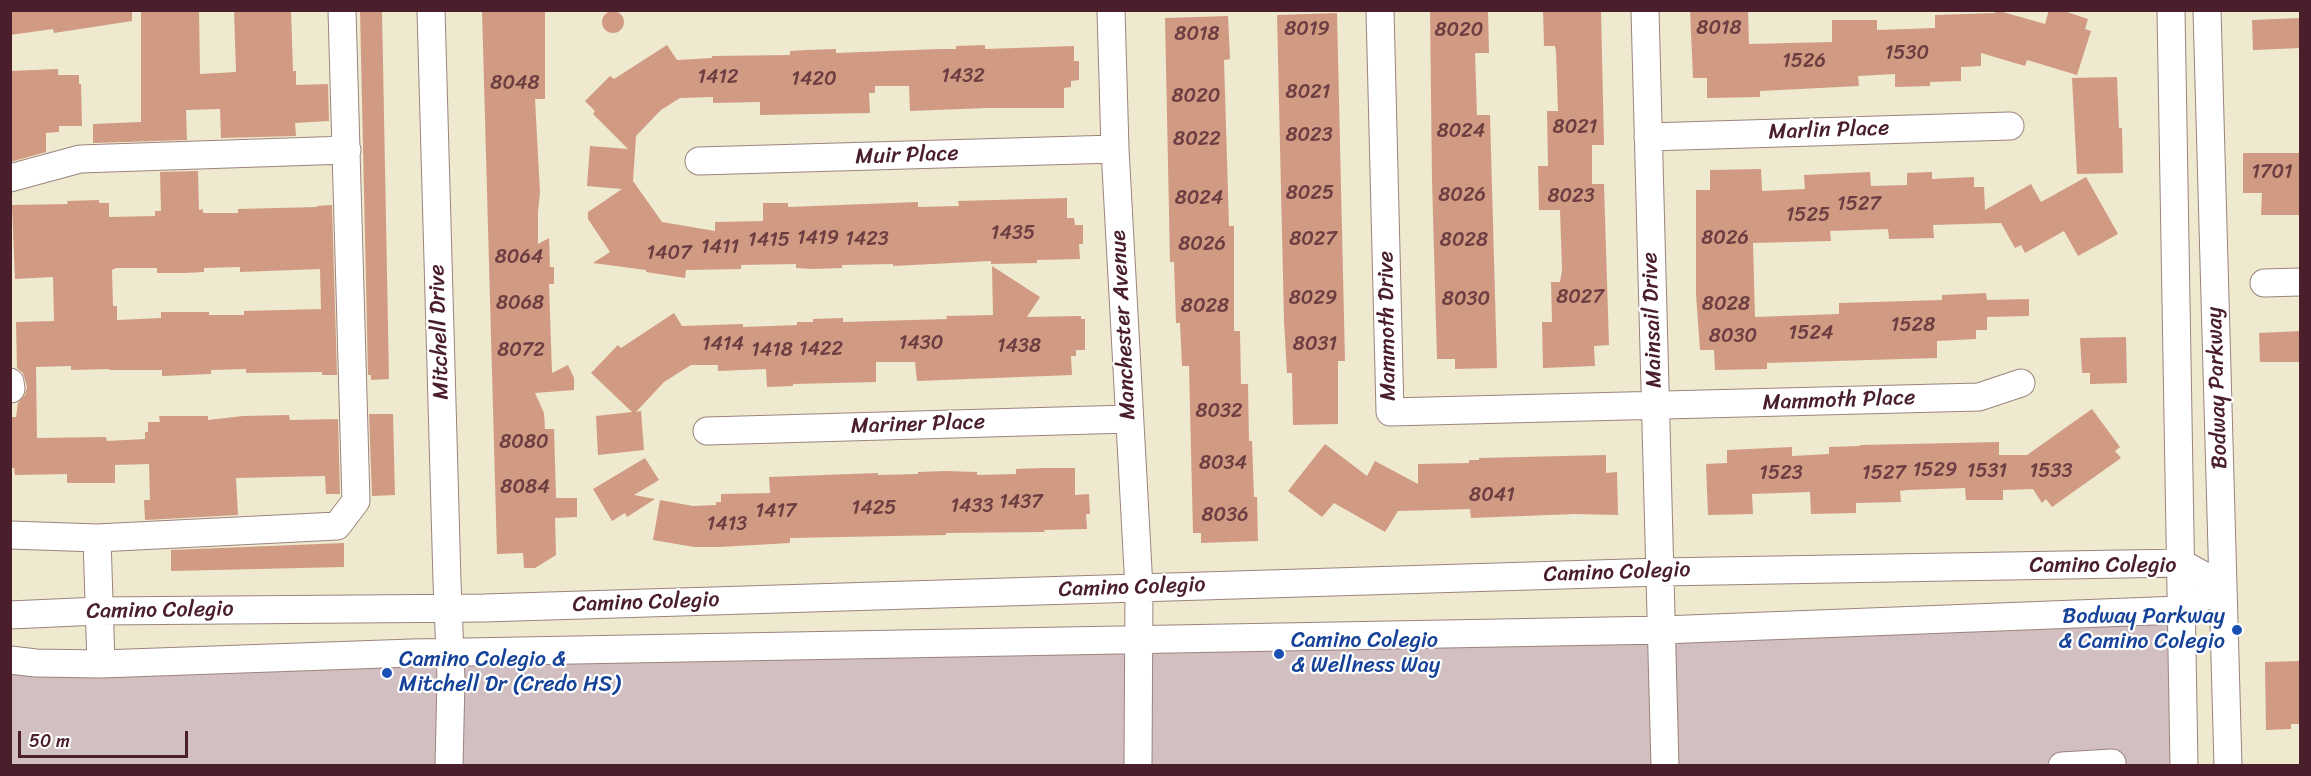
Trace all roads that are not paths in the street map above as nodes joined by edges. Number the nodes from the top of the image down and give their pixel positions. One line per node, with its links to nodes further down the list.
1 (342, 10): 11 (street)
2 (431, 10): 28 (street, Mitchell Drive)
3 (1111, 10): 10 (street, Manchester Avenue)
4 (1380, 10): 19 (street, Mammoth Drive)
5 (1645, 10): 9 (street, Mainsail Drive)
6 (2171, 10): 24 (street, Bodway Parkway)
7 (2207, 10): 26 (street, Bodway Parkway)
8 (2010, 126): 9 (street, Marlin Place)
9 (1648, 137): 19 (street, Mainsail Drive)
10 (1115, 149): 12 (street, Muir Place); 20 (street, Manchester Avenue)
11 (347, 150): 13 (street); 23 (street)
12 (699, 161)
13 (10, 178)
14 (2301, 282): 15 (street)
15 (2264, 283)
16 (10, 382): 18 (street)
17 (2020, 382): 19 (street, Mammoth Place)
18 (11, 389)
19 (1656, 406): 25 (street, Mainsail Drive)
20 (1129, 419): 21 (street, Mariner Place); 27 (street, Manchester Avenue)
21 (707, 431)
22 (10, 535): 23 (street)
23 (97, 538): 30 (street)
24 (2181, 563): 25 (street, Camino Colegio); 26 (street, Camino Colegio); 29 (street, Bodway Parkway)
25 (1660, 572): 27 (street, Camino Colegio); 32 (street, Mainsail Drive)
26 (2223, 586): 29 (street, Camino Colegio); 43 (street, Bodway Parkway)
27 (1139, 588): 28 (street, Camino Colegio); 33 (street, Manchester Avenue)
28 (448, 608): 30 (street, Camino Colegio); 34 (street, Mitchell Drive)
29 (2180, 610): 32 (street, Camino Colegio); 42 (street, Bodway Parkway)
30 (99, 611): 31 (street, Camino Colegio); 36 (street)
31 (10, 615)
32 (1662, 630): 33 (street, Camino Colegio); 40 (street, Mainsail Drive)
33 (1139, 640): 34 (street, Camino Colegio); 39 (street, Manchester Avenue)
34 (450, 653): 36 (street, Camino Colegio); 38 (street, Mitchell Drive)
35 (10, 660): 36 (street, Camino Colegio)
36 (101, 664)
37 (2112, 763): 41 (street)
38 (449, 765)
39 (1138, 765)
40 (1665, 765)
41 (2062, 765)
42 (2184, 765)
43 (2228, 765)

